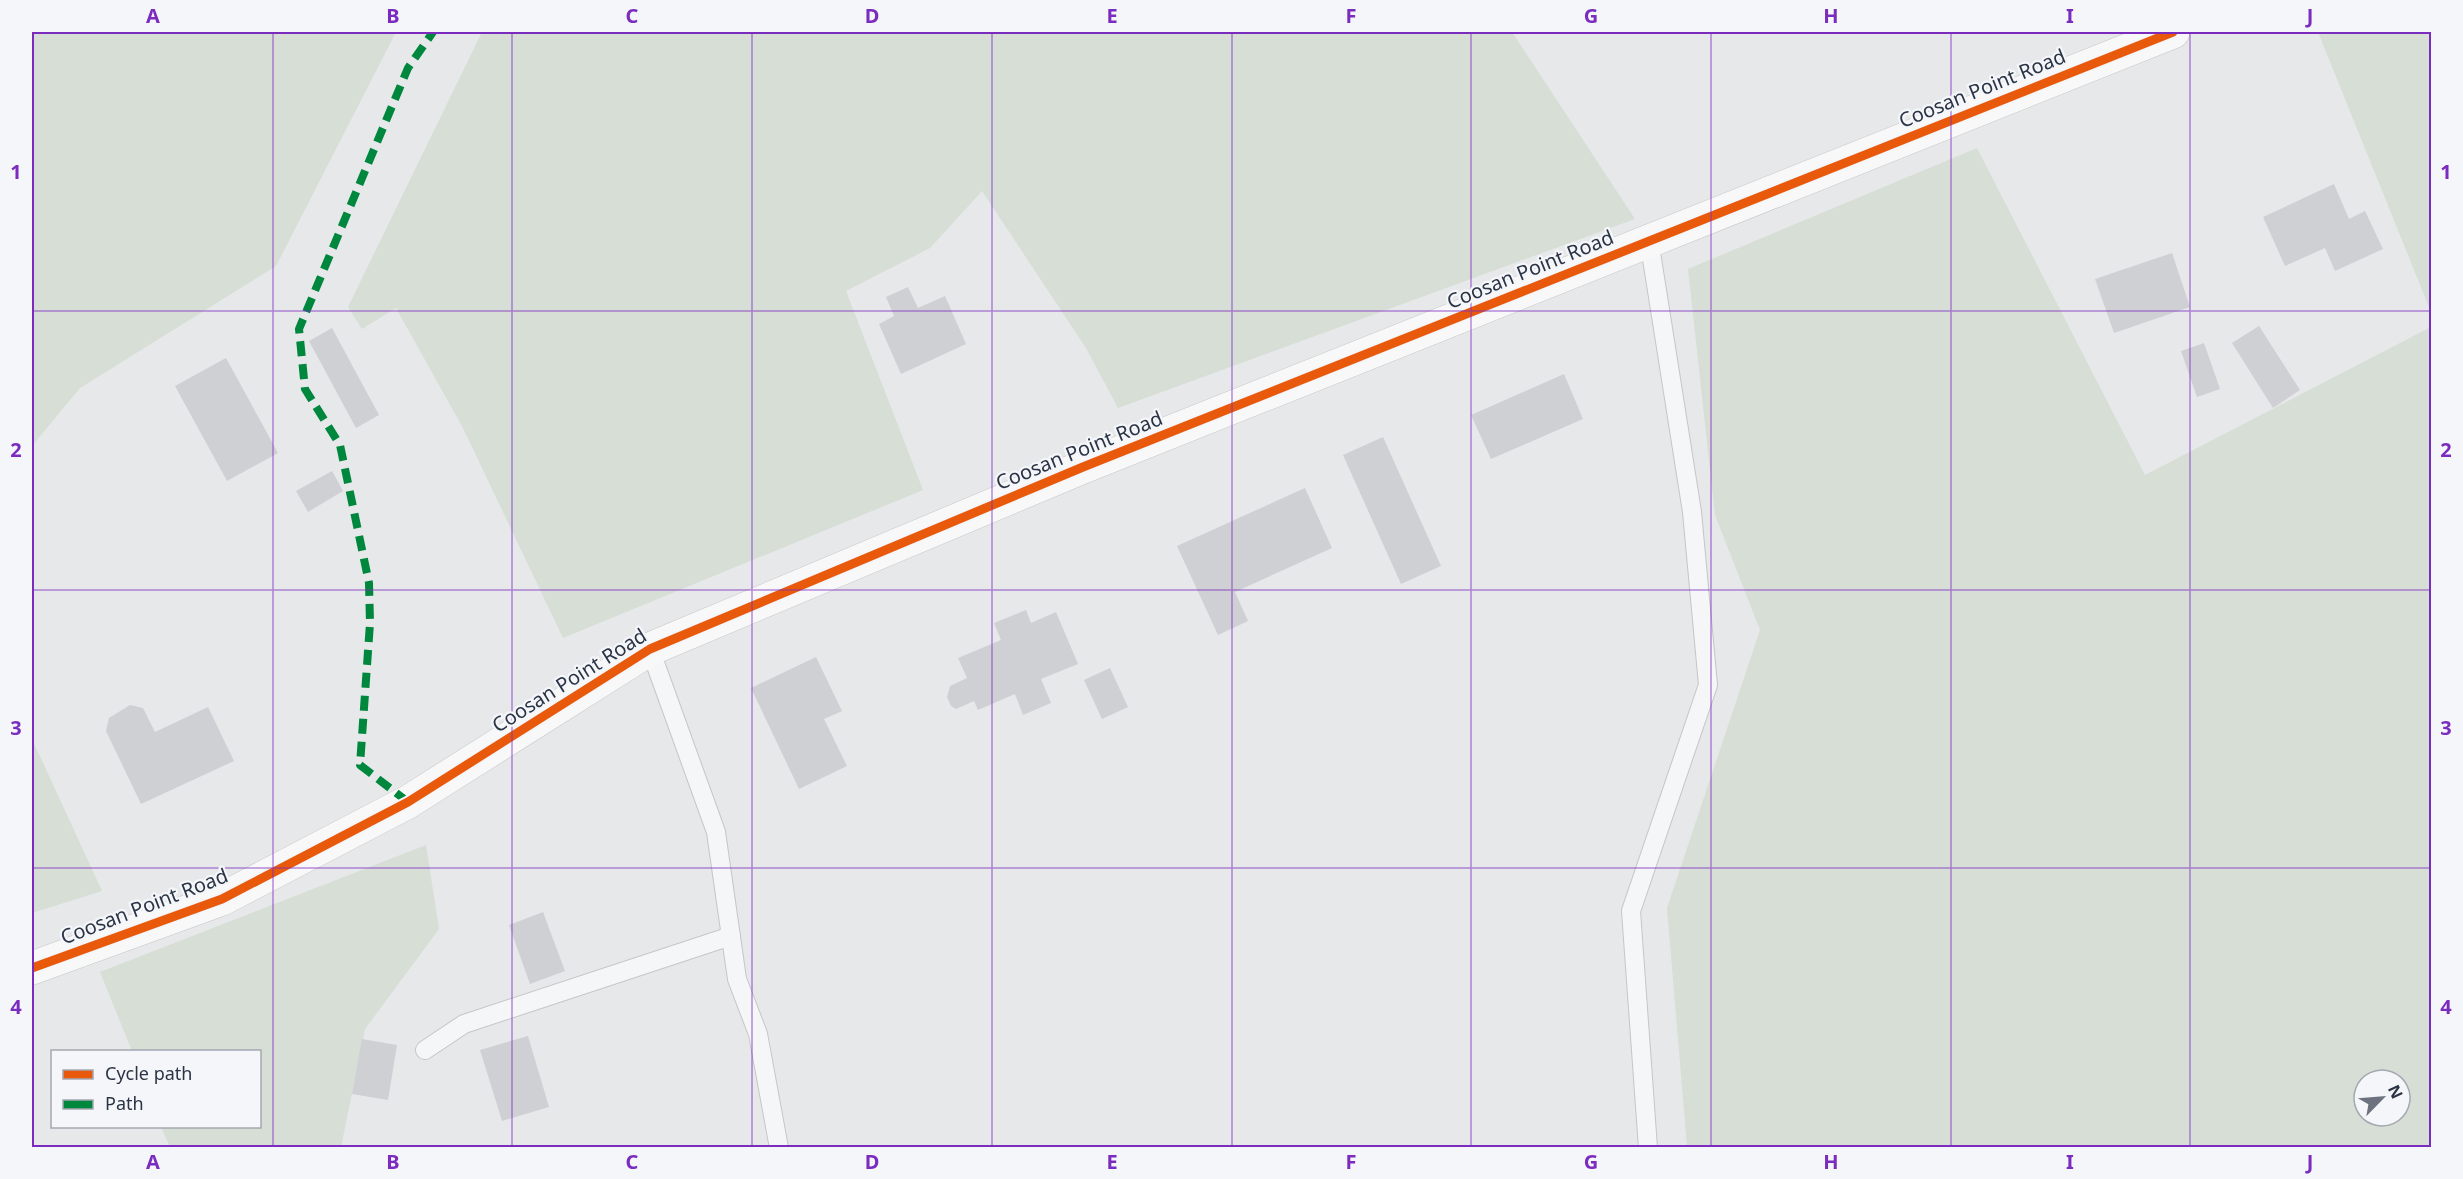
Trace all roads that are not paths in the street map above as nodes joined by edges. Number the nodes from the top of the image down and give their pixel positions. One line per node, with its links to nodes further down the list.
1 (2173, 32): 2 (street, Coosan Point Road)
2 (1649, 240): 3 (street, Coosan Point Road); 8 (lane)
3 (650, 649): 4 (lane); 5 (street, Coosan Point Road)
4 (731, 936): 6 (lane); 7 (lane)
5 (32, 968)
6 (425, 1050)
7 (779, 1148)
8 (1648, 1148)

